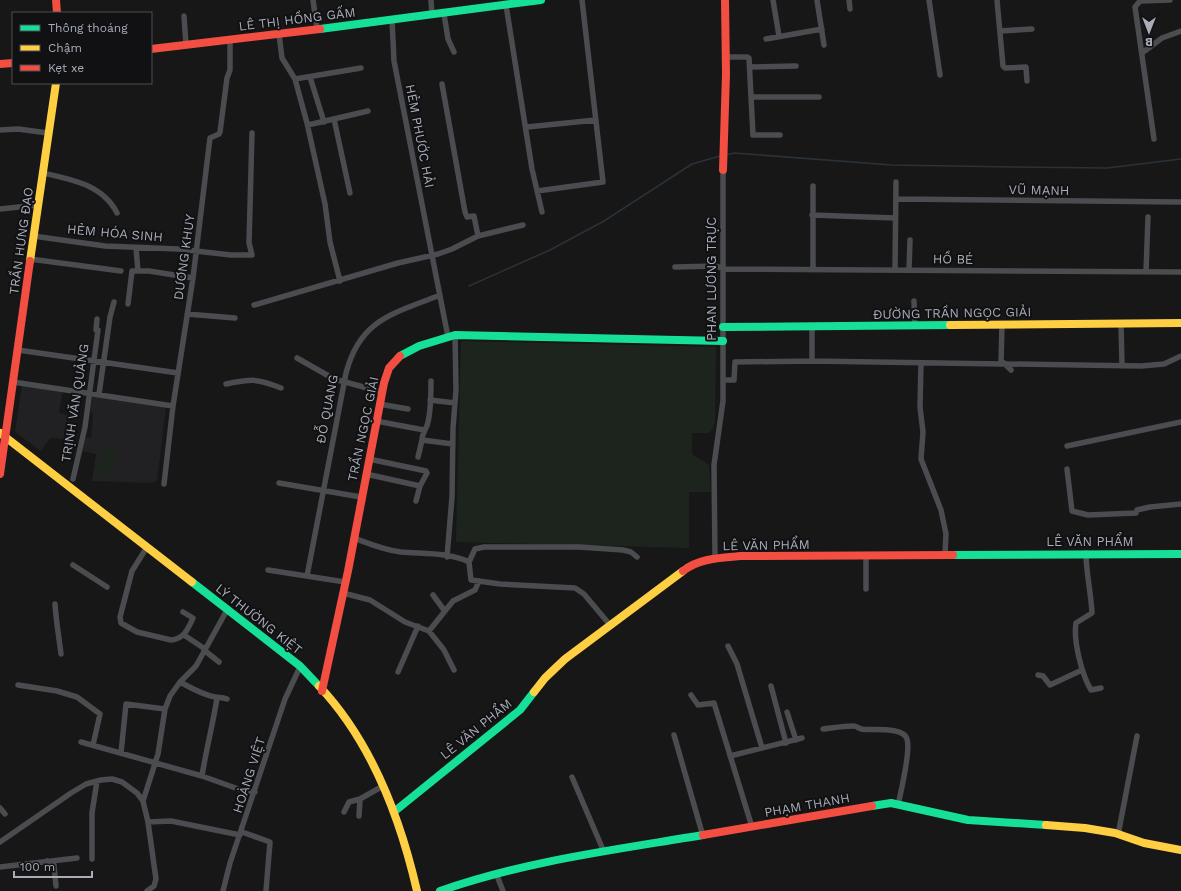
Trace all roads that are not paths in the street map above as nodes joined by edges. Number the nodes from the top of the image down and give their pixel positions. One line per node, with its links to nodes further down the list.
1 (56, 0): 15 (street)
2 (313, 0): 20 (street)
3 (430, 0): 17 (street)
4 (541, 0): 13 (street, LÊ THỊ HỒNG GẤM)
5 (582, 0): 50 (street)
6 (725, 0): 34 (street, PHAN LƯƠNG TRỰC)
7 (773, 0): 26 (street)
8 (816, 0): 22 (street)
9 (849, 0): 14 (street)
10 (929, 0): 40 (street)
11 (997, 0): 23 (street)
12 (1170, 0): 33 (street)
13 (513, 3): 16 (street, LÊ THỊ HỒNG GẤM); 53 (street)
14 (850, 9)
15 (57, 12)
16 (444, 14): 17 (street, LÊ THỊ HỒNG GẤM); 32 (street)
17 (432, 15): 19 (street, LÊ THỊ HỒNG GẤM)
18 (184, 16): 29 (street)
19 (392, 20): 20 (street, LÊ THỊ HỒNG GẤM); 80 (street, HẺM PHƯỚC HẢI)
20 (317, 28): 25 (street, LÊ THỊ HỒNG GẤM)
21 (1032, 29): 23 (street)
22 (822, 30): 26 (street); 30 (street)
23 (1000, 31): 43 (street)
24 (1181, 31): 33 (street)
25 (279, 34): 27 (street, LÊ THỊ HỒNG GẤM); 42 (street)
26 (779, 36): 28 (street)
27 (230, 39): 29 (street, LÊ THỊ HỒNG GẤM); 79 (street, DƯƠNG KHUY)
28 (766, 39)
29 (186, 45): 31 (street, LÊ THỊ HỒNG GẤM)
30 (824, 45)
31 (152, 49)
32 (454, 52)
33 (1142, 53): 58 (street)
34 (726, 57): 38 (street); 59 (street, PHAN LƯƠNG TRỰC)
35 (12, 63): 36 (street)
36 (0, 64)
37 (796, 66): 38 (street)
38 (750, 67): 46 (street)
39 (361, 68): 41 (street)
40 (940, 75)
41 (310, 77): 42 (street); 51 (street)
42 (295, 79): 52 (street)
43 (1027, 81)
44 (56, 84): 55 (street, TRẦN HƯNG ĐẠO)
45 (442, 84): 76 (street)
46 (751, 97): 47 (street); 57 (street)
47 (819, 97)
48 (368, 111): 49 (street)
49 (334, 119): 51 (street); 64 (street)
50 (596, 120): 53 (street); 63 (street)
51 (324, 122): 52 (street)
52 (308, 125): 92 (street)
53 (527, 127): 63 (street)
54 (0, 130): 55 (street)
55 (48, 133): 60 (street, TRẦN HƯNG ĐẠO)
56 (252, 133): 79 (street, HẺM HÓA SINH)
57 (780, 135)
58 (1154, 139)
59 (724, 170): 83 (street, PHAN LƯƠNG TRỰC)
60 (43, 173): 67 (street, TRẦN HƯNG ĐẠO); 70 (street)
61 (896, 182): 65 (street)
62 (812, 186): 71 (street)
63 (537, 191): 69 (street)
64 (350, 193)
65 (896, 199): 66 (street, VŨ MẠNH); 73 (street)
66 (1181, 202)
67 (38, 205): 68 (street); 75 (street, TRẦN HƯNG ĐẠO)
68 (0, 208)
69 (542, 212)
70 (117, 214)
71 (812, 215): 73 (street); 84 (street)
72 (1148, 217): 89 (street)
73 (895, 218): 85 (street)
74 (523, 225): 76 (street)
75 (34, 236): 78 (street, HẺM HÓA SINH); 81 (street, TRẦN HƯNG ĐẠO)
76 (478, 236): 80 (street)
77 (910, 240): 86 (street)
78 (136, 248): 79 (street, HẺM HÓA SINH); 88 (street)
79 (195, 251): 91 (street, DƯƠNG KHUY)
80 (432, 255): 92 (street); 93 (street, HẺM PHƯỚC HẢI)
81 (30, 259): 87 (street); 109 (street, TRẦN HƯNG ĐẠO)
82 (675, 267): 83 (street, HỒ BÉ)
83 (724, 269): 84 (street, HỒ BÉ); 105 (street, PHAN LƯƠNG TRỰC)
84 (813, 270): 85 (street, HỒ BÉ)
85 (895, 270): 86 (street, HỒ BÉ)
86 (910, 270): 89 (street, HỒ BÉ)
87 (122, 271)
88 (138, 271): 91 (street); 96 (street)
89 (1146, 272): 90 (street, HỒ BÉ)
90 (1181, 272)
91 (193, 278): 98 (street, DƯƠNG KHUY)
92 (340, 281): 97 (street)
93 (440, 295): 107 (street, HẺM PHƯỚC HẢI); 123 (street, ĐỖ QUANG)
94 (914, 301): 104 (street)
95 (114, 302): 114 (street)
96 (128, 304)
97 (254, 304)
98 (187, 314): 99 (street); 119 (street, DƯƠNG KHUY)
99 (235, 318)
100 (98, 319): 112 (street, TRỊNH VĂN QUẢNG)
101 (1122, 323): 102 (street, ĐƯỜNG TRẦN NGỌC GIẢI); 103 (street, ĐƯỜNG TRẦN NGỌC GIẢI); 117 (street)
102 (1181, 323)
103 (1002, 325): 104 (street, ĐƯỜNG TRẦN NGỌC GIẢI); 116 (street)
104 (914, 326): 106 (street, ĐƯỜNG TRẦN NGỌC GIẢI)
105 (723, 327): 106 (street, ĐƯỜNG TRẦN NGỌC GIẢI); 108 (street, PHAN LƯƠNG TRỰC)
106 (812, 327): 113 (street)
107 (452, 336): 108 (street, TRẦN NGỌC GIẢI); 127 (street, TRẦN NGỌC GIẢI); 130 (street, HẺM PHƯỚC HẢI)
108 (723, 341): 120 (street, PHAN LƯƠNG TRỰC)
109 (18, 350): 112 (street); 122 (street, TRẦN HƯNG ĐẠO)
110 (1181, 356): 117 (street)
111 (297, 358): 123 (street)
112 (93, 361): 114 (street); 126 (street, TRỊNH VĂN QUẢNG)
113 (812, 361): 115 (street); 120 (street)
114 (103, 362): 119 (street); 128 (street)
115 (921, 363): 116 (street); 157 (street)
116 (1003, 363): 117 (street); 118 (street)
117 (1122, 366)
118 (1011, 370)
119 (178, 373): 132 (street, DƯƠNG KHUY)
120 (723, 380): 162 (street, PHAN LƯƠNG TRỰC)
121 (431, 381): 129 (street)
122 (13, 382): 126 (street); 137 (street, TRẦN HƯNG ĐẠO)
123 (344, 383): 127 (street); 150 (street, ĐỖ QUANG)
124 (226, 384): 125 (street)
125 (281, 388)
126 (90, 392): 128 (street); 146 (street, TRỊNH VĂN QUẢNG)
127 (382, 392): 131 (street, TRẦN NGỌC GIẢI)
128 (99, 394): 132 (street)
129 (430, 400): 130 (street); 136 (street)
130 (455, 402): 139 (street, HẺM PHƯỚC HẢI)
131 (379, 404): 133 (street); 134 (street, TRẦN NGỌC GIẢI)
132 (173, 406): 148 (street, DƯƠNG KHUY)
133 (408, 408)
134 (376, 421): 136 (street); 142 (street, TRẦN NGỌC GIẢI)
135 (1181, 422): 140 (street)
136 (424, 430): 138 (street)
137 (3, 435): 144 (street, TRẦN HƯNG ĐẠO); 155 (street, LÝ THƯỜNG KIỆT)
138 (422, 440): 139 (street); 141 (street)
139 (453, 444): 160 (street, HẺM PHƯỚC HẢI)
140 (1067, 446)
141 (418, 456)
142 (369, 459): 145 (street, TRẦN NGỌC GIẢI); 149 (street)
143 (1067, 470): 153 (street)
144 (0, 474)
145 (366, 474): 149 (street); 151 (street, TRẦN NGỌC GIẢI)
146 (73, 479)
147 (279, 483): 150 (street)
148 (164, 484)
149 (420, 486): 152 (street)
150 (322, 489): 151 (street); 166 (street, ĐỖ QUANG)
151 (361, 497): 154 (street, TRẦN NGỌC GIẢI)
152 (416, 501)
153 (1181, 504)
154 (354, 538): 160 (street); 168 (street, TRẦN NGỌC GIẢI)
155 (147, 547): 174 (street, LÝ THƯỜNG KIỆT); 180 (street)
156 (1086, 553): 157 (street, LÊ VĂN PHẨM); 158 (street, LÊ VĂN PHẨM); 187 (street)
157 (945, 554): 159 (street, LÊ VĂN PHẨM)
158 (1181, 554)
159 (866, 555): 162 (street, LÊ VĂN PHẨM); 170 (street)
160 (447, 557): 163 (street)
161 (637, 557): 163 (street)
162 (715, 558): 177 (street, LÊ VĂN PHẨM)
163 (469, 562): 167 (street)
164 (73, 565): 169 (street)
165 (268, 570): 166 (street)
166 (307, 576): 168 (street)
167 (479, 581): 175 (street); 177 (street)
168 (346, 582): 171 (street, TRẦN NGỌC GIẢI)
169 (107, 587)
170 (866, 589)
171 (343, 593): 178 (street); 194 (street, TRẦN NGỌC GIẢI)
172 (433, 595): 175 (street)
173 (55, 604): 183 (street)
174 (227, 610): 182 (street); 185 (street, LÝ THƯỜNG KIỆT)
175 (444, 610): 179 (street)
176 (183, 612): 180 (street)
177 (610, 625): 221 (street, LÊ VĂN PHẨM)
178 (418, 626): 179 (street); 188 (street)
179 (429, 631): 186 (street)
180 (184, 636): 182 (street)
181 (728, 646): 208 (street)
182 (205, 649): 184 (street); 190 (street)
183 (60, 654)
184 (219, 662)
185 (300, 667): 194 (street, LÝ THƯỜNG KIỆT); 216 (street, HOÀNG VIỆT)
186 (454, 670)
187 (1082, 670): 189 (street); 193 (street)
188 (398, 672)
189 (1038, 675)
190 (180, 682): 196 (street); 198 (street)
191 (18, 685): 207 (street)
192 (771, 686): 206 (street)
193 (1101, 688)
194 (322, 691): 215 (street, LÝ THƯỜNG KIỆT)
195 (690, 695): 210 (street)
196 (217, 698): 197 (street); 212 (street)
197 (227, 699)
198 (165, 709): 209 (street); 211 (street)
199 (787, 712): 204 (street)
200 (822, 729): 219 (street)
201 (674, 735): 229 (street)
202 (1137, 736): 228 (street)
203 (802, 738): 204 (street)
204 (796, 740): 206 (street)
205 (81, 742): 207 (street)
206 (786, 742): 208 (street)
207 (93, 745): 209 (street)
208 (762, 748): 210 (street)
209 (121, 753): 211 (street)
210 (730, 756): 226 (street)
211 (155, 763): 212 (street); 218 (street)
212 (202, 776): 216 (street)
213 (572, 777): 232 (street)
214 (96, 781): 218 (street); 230 (street); 234 (street)
215 (383, 786): 217 (street); 221 (street, LÝ THƯỜNG KIỆT)
216 (254, 792): 227 (street, HOÀNG VIỆT)
217 (360, 799): 222 (street); 224 (street)
218 (143, 800): 225 (street)
219 (898, 805): 226 (street, PHẠM THANH); 228 (street, PHẠM THANH)
220 (0, 808): 223 (street)
221 (395, 811): 243 (street, LÝ THƯỜNG KIỆT)
222 (344, 812)
223 (5, 814)
224 (359, 816)
225 (148, 822): 227 (street); 240 (street)
226 (752, 827): 229 (street, PHẠM THANH)
227 (241, 834): 241 (street, HOÀNG VIỆT); 242 (street)
228 (1118, 835): 231 (street, PHẠM THANH)
229 (703, 836): 232 (street, PHẠM THANH)
230 (0, 842)
231 (1181, 850)
232 (604, 852): 237 (street, PHẠM THANH)
233 (77, 858): 235 (street)
234 (92, 859)
235 (47, 860): 236 (street); 238 (street)
236 (0, 867)
237 (496, 873): 239 (street, PHẠM THANH); 245 (street)
238 (56, 886)
239 (456, 888): 244 (street, PHẠM THANH)
240 (147, 891)
241 (223, 891)
242 (266, 891)
243 (417, 891)
244 (440, 891)
245 (503, 891)

